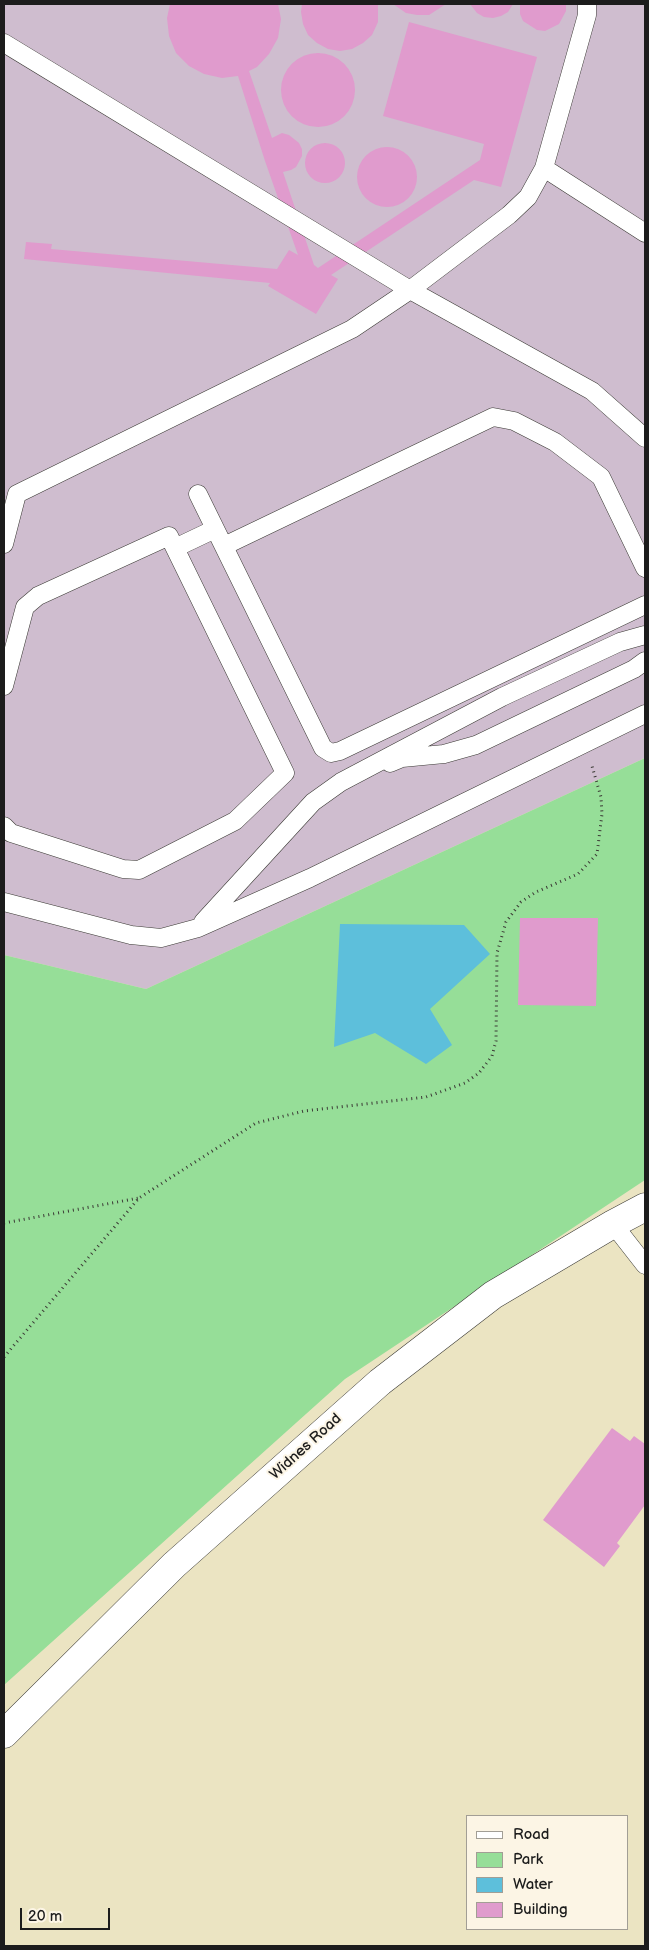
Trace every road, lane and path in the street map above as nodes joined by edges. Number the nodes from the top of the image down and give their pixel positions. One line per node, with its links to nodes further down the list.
1 (587, 4): 3 (lane)
2 (4, 43): 5 (lane)
3 (544, 168): 4 (lane); 5 (lane)
4 (645, 233)
5 (410, 290): 6 (lane); 9 (lane)
6 (645, 438)
7 (198, 494): 8 (lane)
8 (215, 529): 10 (lane); 11 (lane)
9 (4, 544)
10 (224, 546): 12 (lane); 13 (lane)
11 (175, 548): 16 (lane); 20 (lane)
12 (645, 568)
13 (645, 605)
14 (645, 635): 19 (lane)
15 (645, 662): 19 (lane)
16 (4, 686)
17 (645, 714): 18 (lane)
18 (583, 744): 22 (lane); 23 (path)
19 (341, 782): 22 (lane)
20 (4, 826)
21 (4, 902): 22 (lane)
22 (198, 928)
23 (139, 1198): 25 (path); 28 (path)
24 (645, 1207): 26 (main road, Widnes Road)
25 (4, 1224)
26 (613, 1224): 27 (lane); 29 (main road, Widnes Road)
27 (645, 1265)
28 (4, 1357)
29 (4, 1734)

